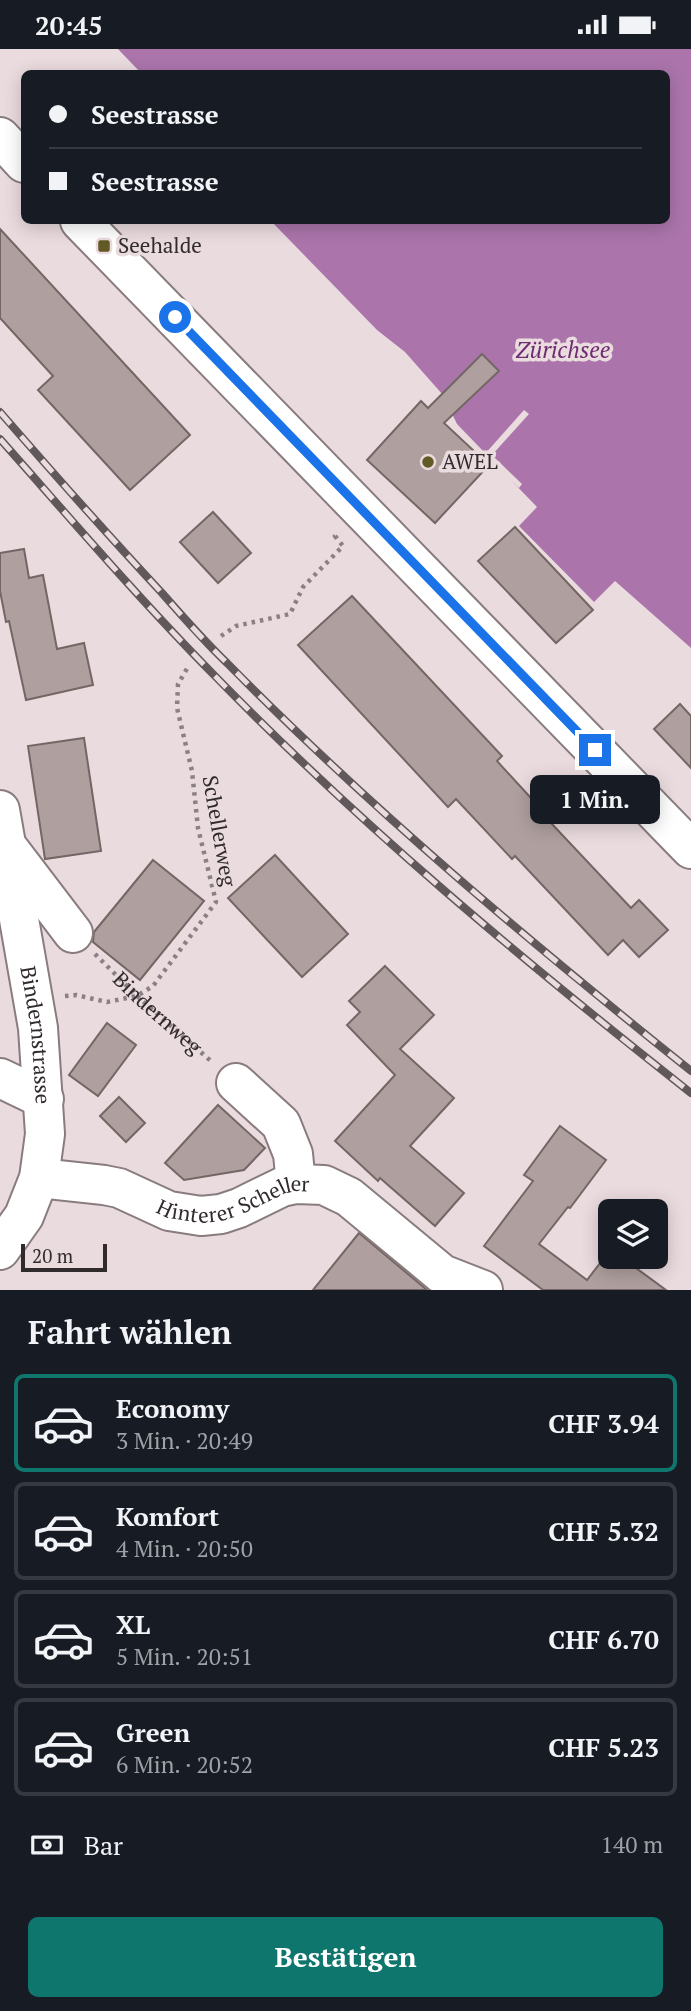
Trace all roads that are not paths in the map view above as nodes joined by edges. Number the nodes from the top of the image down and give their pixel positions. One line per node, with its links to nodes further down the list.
1 (0, 137): 2 (street)
2 (21, 160)
3 (83, 224): 5 (street)
4 (3, 827): 6 (street); 9 (street, Bindernstrasse)
5 (691, 849)
6 (73, 933)
7 (0, 1078): 9 (street)
8 (236, 1083): 11 (street)
9 (44, 1099): 10 (street, Bindernstrasse)
10 (39, 1178): 11 (street, Hinterer Scheller); 12 (street, Bindernstrasse)
11 (296, 1184): 13 (street, Hinterer Scheller)
12 (0, 1250)
13 (439, 1282): 14 (street, Hinterer Scheller)
14 (484, 1290)

